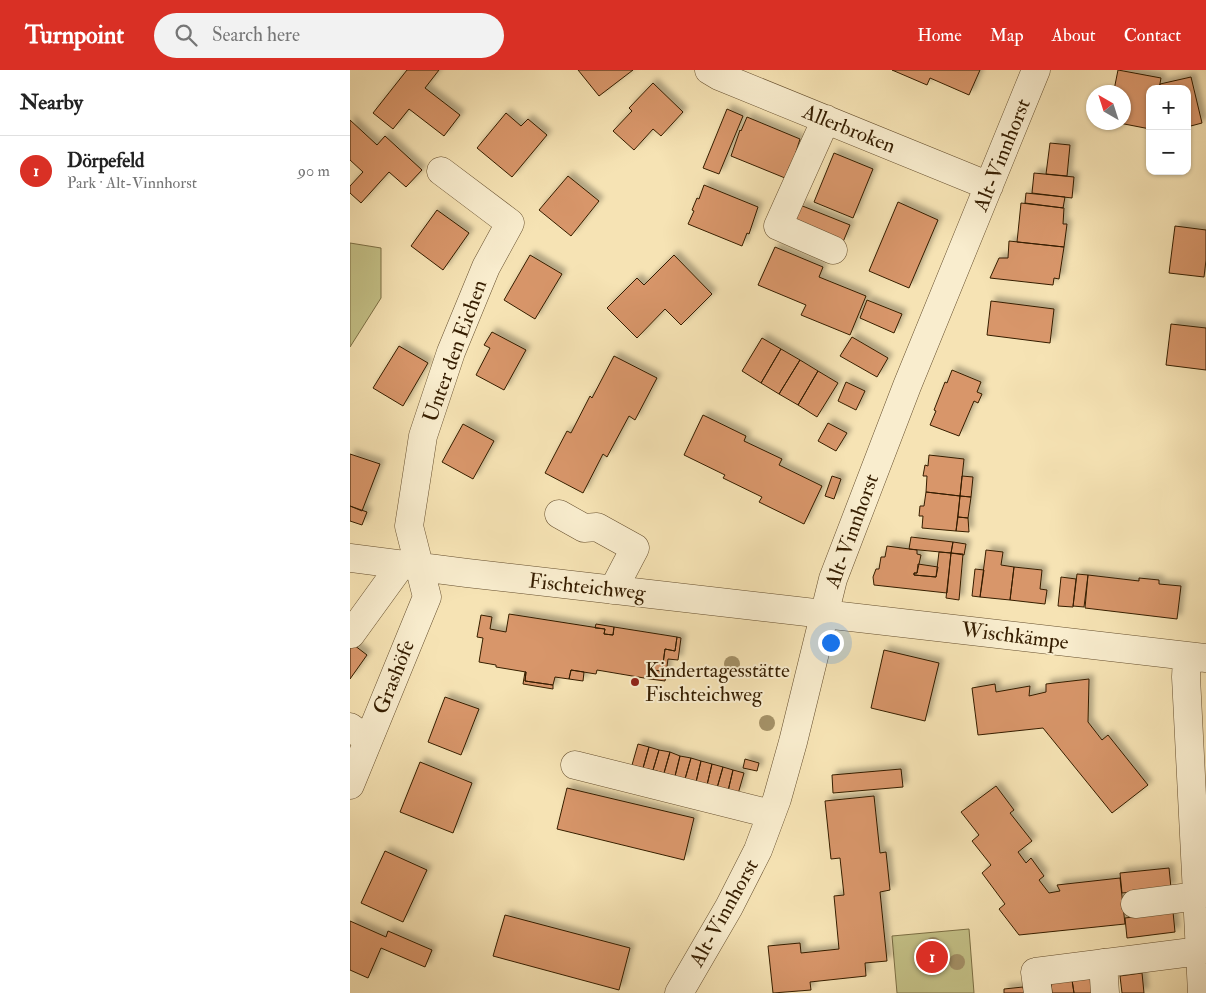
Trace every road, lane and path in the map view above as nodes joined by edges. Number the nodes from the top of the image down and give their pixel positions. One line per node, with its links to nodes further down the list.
1 (710, 70): 3 (street, Allerbroken)
2 (1036, 70): 5 (street, Alt-Vinnhorst)
3 (826, 120): 5 (street, Allerbroken); 6 (street)
4 (442, 171): 9 (street, Unter den Eichen)
5 (989, 186): 11 (street, Alt-Vinnhorst)
6 (833, 250)
7 (559, 514): 10 (street)
8 (350, 558): 9 (street, Fischteichweg)
9 (410, 566): 10 (street, Fischteichweg); 12 (street); 14 (street, Grashöfe)
10 (613, 590): 11 (street, Fischteichweg)
11 (824, 613): 13 (street, Wischkämpe); 17 (street, Alt-Vinnhorst)
12 (351, 634)
13 (1197, 657): 18 (street)
14 (359, 734): 16 (street, Grashöfe)
15 (575, 766): 17 (street)
16 (350, 785)
17 (771, 814): 22 (street, Alt-Vinnhorst)
18 (1198, 896): 19 (street); 20 (street)
19 (1135, 904)
20 (1200, 951): 21 (street); 25 (street)
21 (1103, 963): 23 (street); 24 (street)
22 (679, 993)
23 (1038, 993)
24 (1105, 993)
25 (1202, 993)

